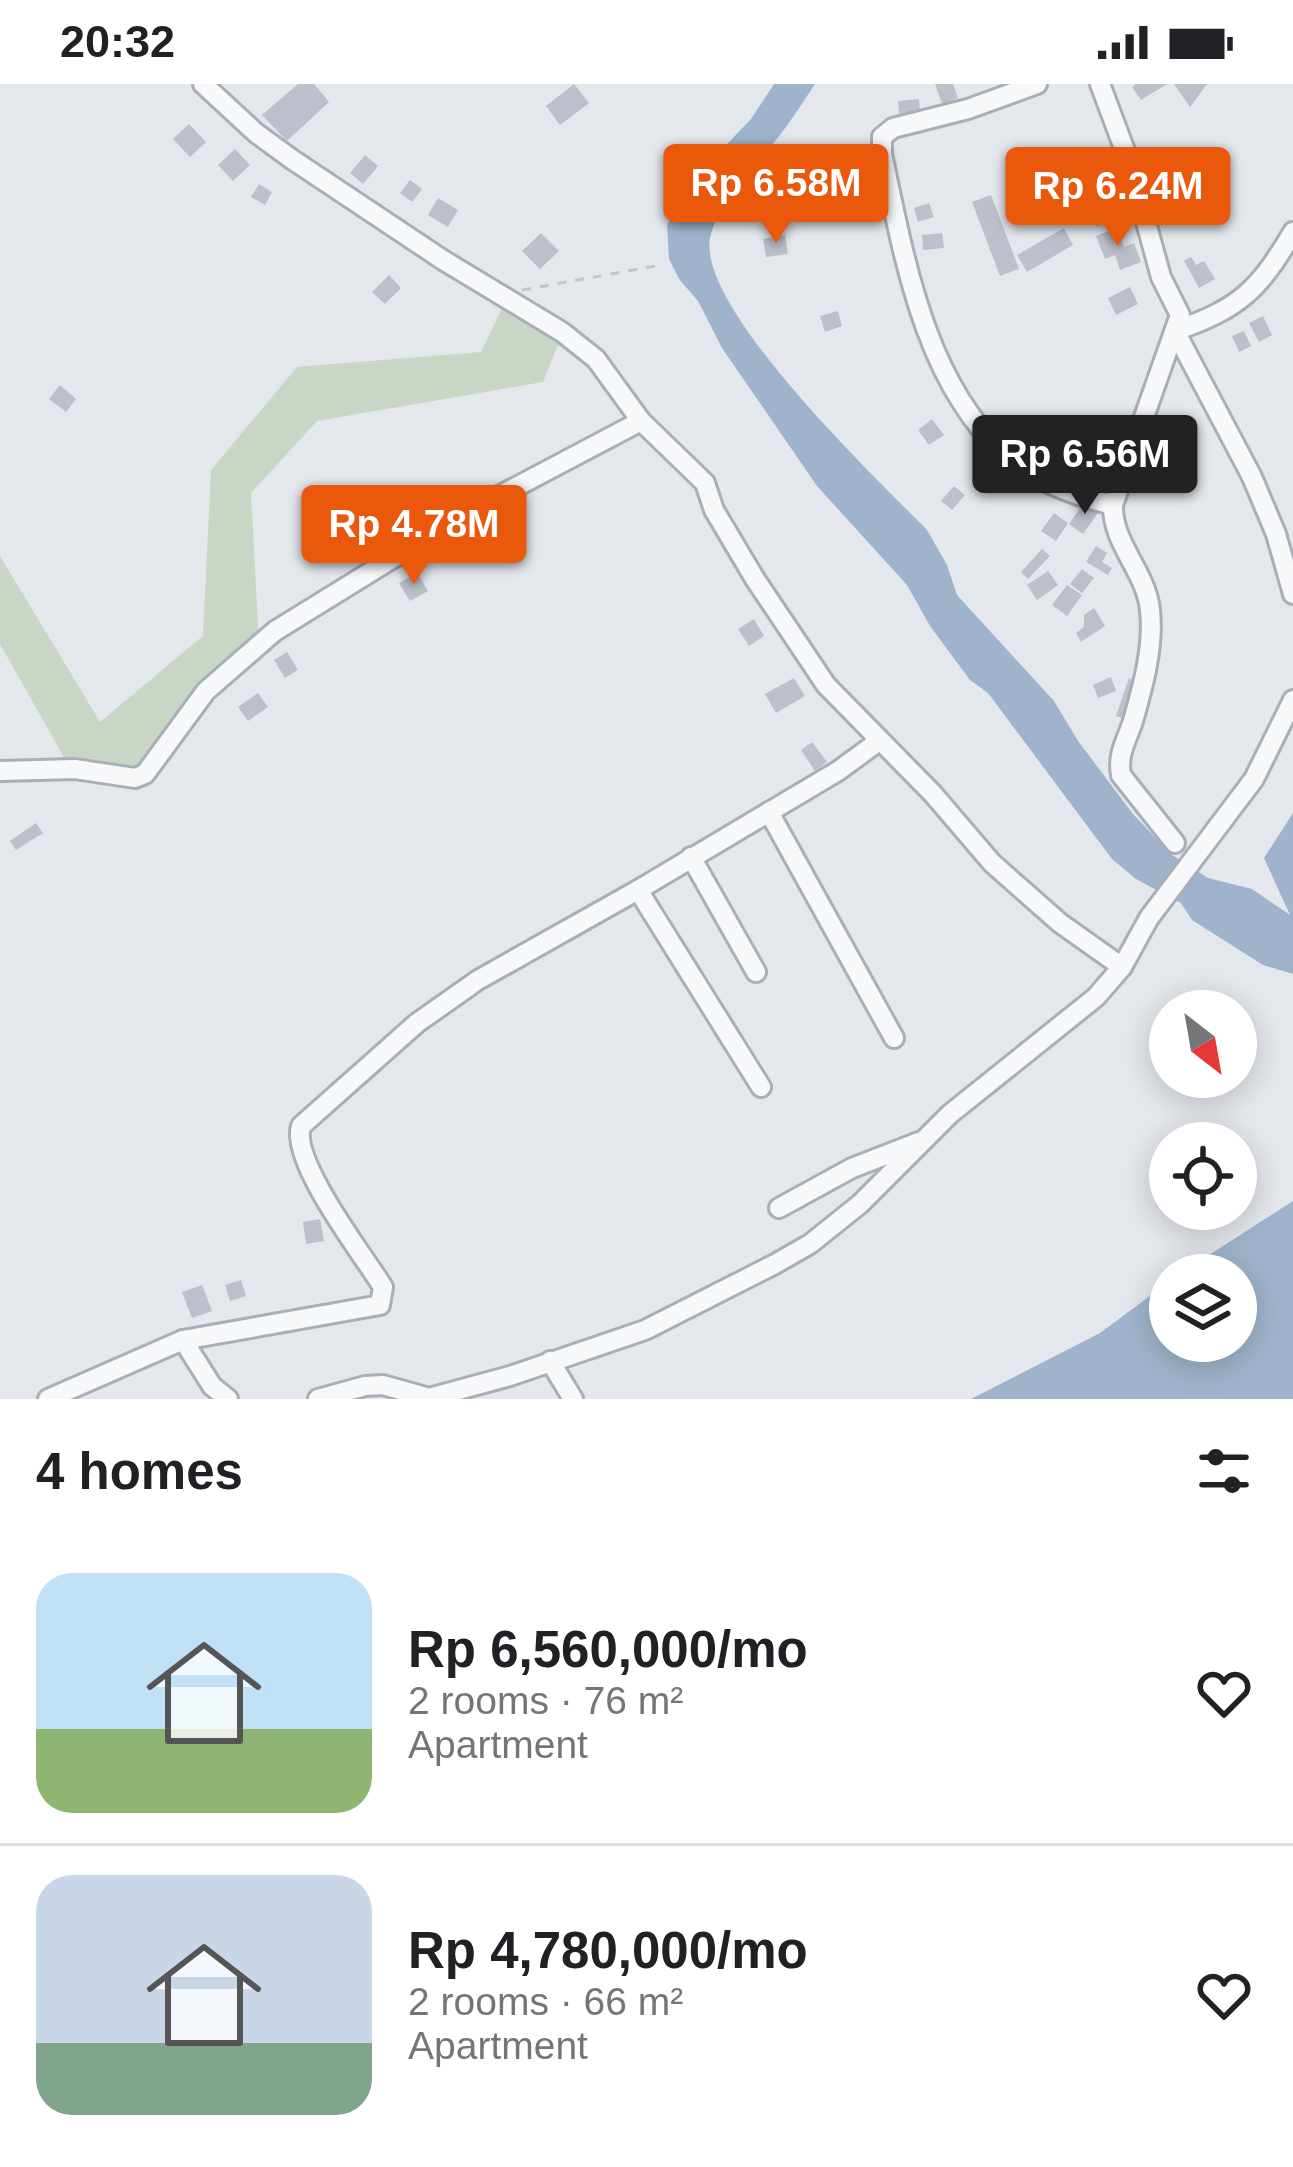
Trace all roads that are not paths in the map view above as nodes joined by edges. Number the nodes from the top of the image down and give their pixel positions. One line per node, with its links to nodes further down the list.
1 (203, 84): 6 (street)
2 (1036, 84): 7 (street)
3 (1100, 84): 5 (street)
4 (1293, 232): 5 (street)
5 (1175, 331): 7 (street); 8 (street)
6 (641, 421): 10 (street); 11 (street)
7 (1113, 505): 13 (street)
8 (1293, 595)
9 (1293, 700): 16 (street)
10 (879, 741): 12 (street); 16 (street)
11 (0, 771)
12 (769, 812): 14 (street); 18 (street)
13 (1175, 843)
14 (692, 857): 15 (street); 17 (street)
15 (638, 890): 19 (street); 22 (street)
16 (1122, 967): 20 (street)
17 (756, 972)
18 (894, 1037)
19 (761, 1087)
20 (923, 1141): 21 (street); 23 (street)
21 (779, 1208)
22 (183, 1340): 24 (street); 25 (street)
23 (550, 1361): 26 (street); 27 (street)
24 (48, 1399)
25 (228, 1399)
26 (318, 1399)
27 (573, 1399)

